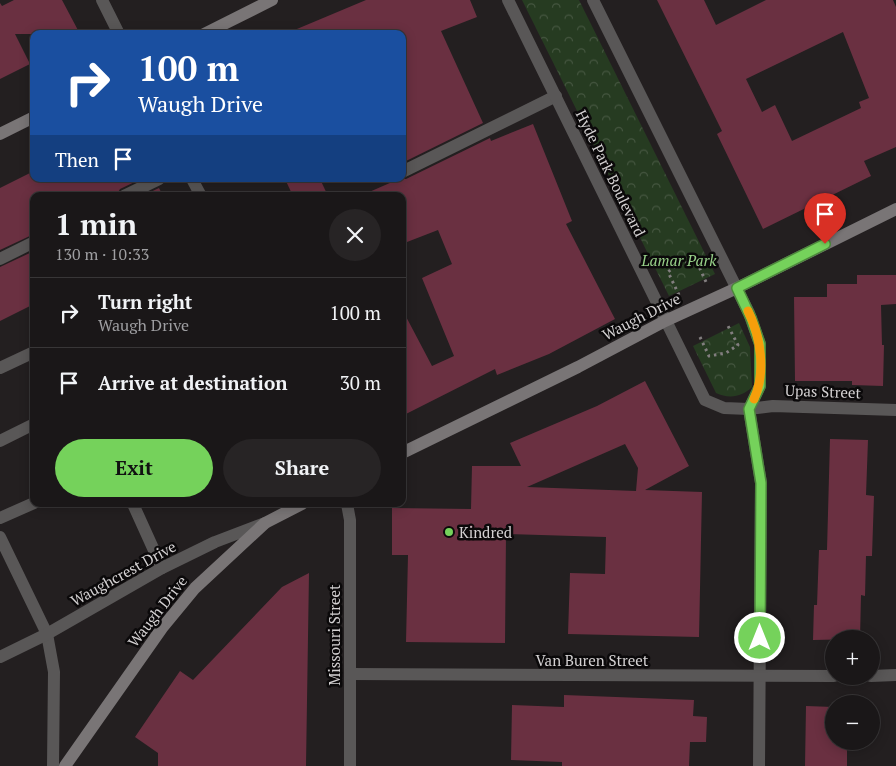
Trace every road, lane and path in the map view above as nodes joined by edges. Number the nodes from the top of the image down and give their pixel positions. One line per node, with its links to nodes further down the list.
1 (102, 0): 5 (street)
2 (272, 0): 6 (main road)
3 (508, 0): 7 (street, Hyde Park Boulevard)
4 (593, 0): 17 (street)
5 (117, 30)
6 (212, 30)
7 (556, 96): 10 (street); 19 (street, Hyde Park Boulevard)
8 (30, 119): 9 (main road)
9 (0, 134)
10 (406, 170)
11 (153, 182): 12 (street)
12 (132, 192)
13 (896, 209): 17 (main road, Waugh Drive)
14 (30, 244): 15 (street)
15 (0, 258)
16 (706, 282): 18 (path)
17 (737, 288): 19 (main road, Waugh Drive); 24 (street)
18 (680, 296)
19 (665, 321): 24 (street, Hyde Park Boulevard); 28 (main road, Waugh Drive)
20 (728, 324): 21 (path)
21 (700, 337)
22 (30, 354): 23 (street)
23 (0, 368)
24 (749, 409): 25 (street, Upas Street); 43 (street)
25 (896, 410)
26 (30, 426): 27 (street)
27 (0, 441)
28 (406, 451)
29 (30, 505): 33 (street)
30 (134, 507): 36 (street)
31 (296, 507): 34 (main road, Waugh Drive)
32 (348, 507): 39 (street, Missouri Street)
33 (0, 518)
34 (265, 523): 36 (street, Waughcrest Drive); 45 (main road, Waugh Drive)
35 (0, 537): 37 (street)
36 (162, 568): 37 (street, Waughcrest Drive)
37 (47, 634): 38 (street, Waughcrest Drive); 44 (street)
38 (0, 657)
39 (350, 674): 43 (street, Van Buren Street); 46 (street, Missouri Street)
40 (896, 675): 42 (street)
41 (825, 676): 43 (street, Van Buren Street)
42 (880, 676)
43 (760, 677): 47 (street)
44 (53, 766)
45 (65, 766)
46 (350, 766)
47 (759, 766)

